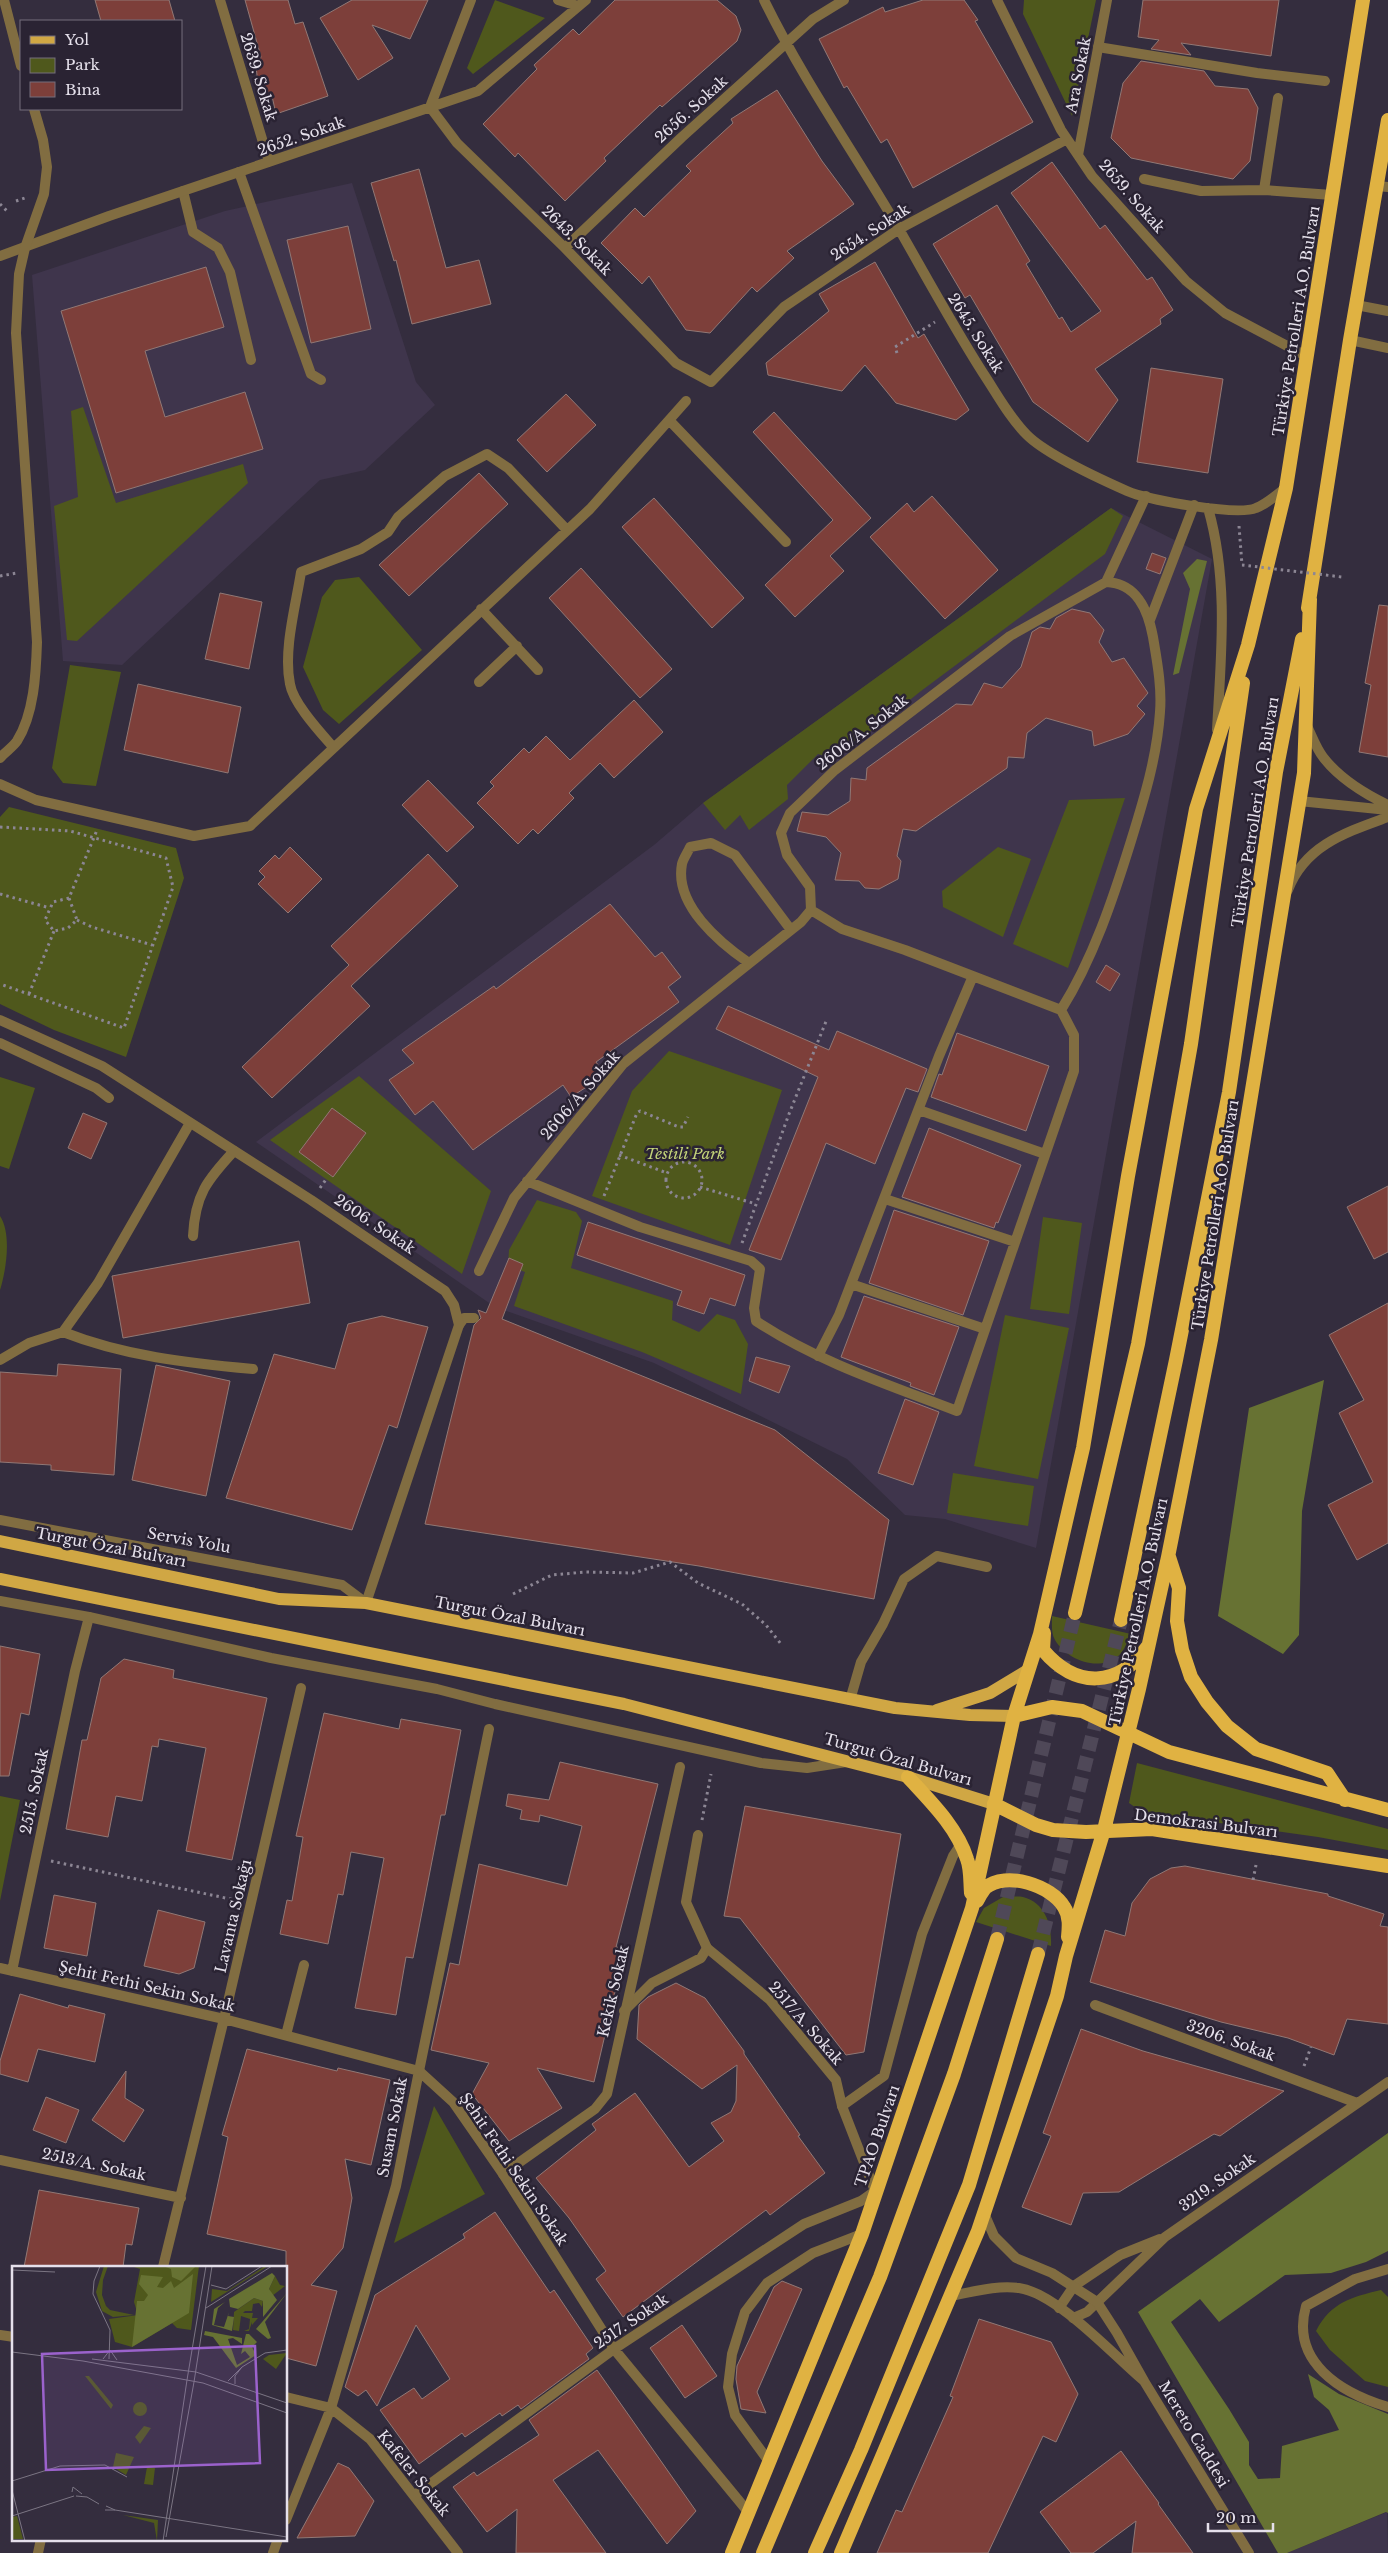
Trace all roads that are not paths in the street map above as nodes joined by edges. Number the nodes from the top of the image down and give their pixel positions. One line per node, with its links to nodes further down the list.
1 (4, 0): 13 (street)
2 (220, 0): 21 (street, 2639. Sokak)
3 (471, 0): 16 (street)
4 (558, 0): 10 (street)
5 (764, 0): 11 (street, 2645. Sokak)
6 (844, 0): 11 (street, 2656. Sokak)
7 (997, 0): 19 (street, 2659. Sokak)
8 (1107, 0): 12 (street, Ara Sokak)
9 (1363, 0): 27 (highway, Türkiye Petrolleri A.O. Bulvarı)
10 (582, 3): 16 (street, 2652. Sokak)
11 (786, 45): 28 (street, 2645. Sokak); 30 (street, 2656. Sokak)
12 (1098, 47): 14 (street); 20 (street, Ara Sokak)
13 (20, 62)
14 (1325, 81)
15 (1278, 98): 25 (street)
16 (430, 108): 21 (street, 2652. Sokak); 30 (street, 2643. Sokak)
17 (34, 110): 29 (street)
18 (1388, 120): 24 (highway, Türkiye Petrolleri A.O. Bulvarı)
19 (1067, 139): 20 (street, 2659. Sokak); 28 (street, 2654. Sokak)
20 (1078, 155): 36 (street, 2659. Sokak)
21 (269, 162): 22 (street, 2652. Sokak)
22 (239, 172): 26 (street, 2652. Sokak); 38 (street)
23 (1144, 179): 25 (street)
24 (1382, 186): 32 (highway, Türkiye Petrolleri A.O. Bulvarı)
25 (1264, 190): 27 (street)
26 (183, 191): 29 (street, 2652. Sokak); 37 (street)
27 (1332, 195): 36 (highway, Türkiye Petrolleri A.O. Bulvarı)
28 (899, 229): 39 (street, 2654. Sokak); 43 (street, 2645. Sokak)
29 (25, 248): 31 (street, 2652. Sokak); 59 (street)
30 (565, 248): 39 (street, 2643. Sokak)
31 (0, 256)
32 (1356, 306): 33 (street); 34 (highway, Türkiye Petrolleri A.O. Bulvarı)
33 (1388, 311)
34 (1350, 340): 35 (street); 49 (highway, Türkiye Petrolleri A.O. Bulvarı)
35 (1388, 348)
36 (1306, 356): 42 (highway, Türkiye Petrolleri A.O. Bulvarı)
37 (252, 360)
38 (321, 380)
39 (711, 382)
40 (686, 401): 41 (street)
41 (669, 420): 46 (street); 47 (street)
42 (1286, 488): 45 (street, 2645. Sokak); 52 (highway, Türkiye Petrolleri A.O. Bulvarı)
43 (1146, 496): 44 (street, 2645. Sokak); 48 (street)
44 (1194, 505): 45 (street, 2645. Sokak); 51 (street)
45 (1208, 508): 57 (street)
46 (567, 530): 50 (street); 58 (street)
47 (786, 542)
48 (1106, 582): 51 (street); 66 (street, 2606/A. Sokak)
49 (1310, 599): 56 (highway, Türkiye Petrolleri A.O. Bulvarı); 101 (highway, Türkiye Petrolleri A.O. Bulvarı)
50 (481, 609): 53 (street); 58 (street)
51 (1150, 620): 70 (street)
52 (1248, 645): 57 (highway, Türkiye Petrolleri A.O. Bulvarı); 99 (highway, Türkiye Petrolleri A.O. Bulvarı)
53 (517, 646): 54 (street); 55 (street)
54 (538, 670)
55 (479, 682)
56 (1306, 724): 61 (highway, Türkiye Petrolleri A.O. Bulvarı); 62 (street)
57 (1216, 746): 97 (highway, Türkiye Petrolleri A.O. Bulvarı)
58 (333, 747): 60 (street)
59 (0, 758)
60 (0, 784)
61 (1299, 801): 63 (street); 65 (highway, Türkiye Petrolleri A.O. Bulvarı)
62 (1388, 805)
63 (1388, 810)
64 (1388, 818): 65 (street)
65 (1282, 908): 93 (highway, Türkiye Petrolleri A.O. Bulvarı)
66 (811, 910): 67 (street, 2606/A. Sokak); 69 (street)
67 (791, 930): 68 (street, 2606/A. Sokak); 68 (street)
68 (749, 963): 78 (street, 2606/A. Sokak)
69 (973, 976): 70 (street); 74 (street)
70 (1061, 1010): 77 (street)
71 (0, 1020): 75 (street, 2606. Sokak)
72 (0, 1043): 73 (street)
73 (109, 1098)
74 (919, 1110): 77 (street); 79 (street)
75 (190, 1124): 76 (street, 2606. Sokak); 87 (street)
76 (234, 1151): 80 (street); 85 (street, 2606. Sokak)
77 (1046, 1154): 81 (street)
78 (527, 1181): 82 (street, 2606/A. Sokak); 88 (street)
79 (885, 1199): 81 (street); 83 (street)
80 (193, 1236)
81 (1015, 1242): 86 (street)
82 (479, 1271)
83 (852, 1284): 86 (street); 88 (street)
84 (474, 1318): 85 (street)
85 (459, 1325): 98 (street)
86 (985, 1329): 88 (street)
87 (63, 1332): 89 (street); 90 (street)
88 (818, 1356)
89 (0, 1360)
90 (253, 1369)
91 (0, 1520): 98 (street, Servis Yolu)
92 (0, 1541): 98 (main road, Turgut Özal Bulvarı)
93 (1168, 1557): 102 (highway, Türkiye Petrolleri A.O. Bulvarı); 113 (highway)
94 (987, 1567): 105 (street)
95 (0, 1579): 110 (main road, Turgut Özal Bulvarı)
96 (0, 1601): 100 (street)
97 (1047, 1603): 102 (highway); 103 (highway, Türkiye Petrolleri A.O. Bulvarı)
98 (366, 1604): 105 (main road, Turgut Özal Bulvarı)
99 (1075, 1614)
100 (89, 1618): 110 (street); 127 (street, 2515. Sokak)
101 (1121, 1620)
102 (1149, 1644): 109 (highway, Türkiye Petrolleri A.O. Bulvarı)
103 (1028, 1670): 106 (main road); 107 (highway, Türkiye Petrolleri A.O. Bulvarı)
104 (301, 1688): 130 (street, Lavanta Sokağı)
105 (850, 1700): 106 (main road, Turgut Özal Bulvarı)
106 (931, 1712): 107 (main road, Turgut Özal Bulvarı)
107 (1014, 1716): 109 (highway); 114 (highway, TPAO Bulvarı)
108 (489, 1729): 132 (street, Susam Sokak)
109 (1128, 1735): 113 (highway); 116 (highway, Türkiye Petrolleri A.O. Bulvarı)
110 (848, 1762): 112 (main road, Turgut Özal Bulvarı)
111 (680, 1767): 129 (street, Kekik Sokak)
112 (908, 1777): 114 (main road, Turgut Özal Bulvarı); 118 (highway)
113 (1345, 1800): 115 (highway)
114 (994, 1804): 116 (highway, Demokrasi Bulvarı); 120 (highway, TPAO Bulvarı)
115 (1388, 1810)
116 (1104, 1830): 119 (highway, Demokrasi Bulvarı); 124 (highway)
117 (698, 1835): 122 (street, 2517/A. Sokak)
118 (961, 1844): 120 (highway); 135 (street)
119 (1388, 1866)
120 (972, 1908): 124 (highway); 138 (highway, TPAO Bulvarı)
121 (997, 1939): 165 (highway)
122 (707, 1948): 129 (street); 135 (street, 2517/A. Sokak)
123 (1038, 1954): 166 (highway)
124 (1066, 1956): 140 (highway)
125 (304, 1965): 131 (street)
126 (0, 1968): 127 (street, Şehit Fethi Sekin Sokak)
127 (12, 1971): 130 (street, Şehit Fethi Sekin Sokak)
128 (1095, 2005): 134 (street, 3206. Sokak)
129 (624, 2011): 137 (street, Kekik Sokak)
130 (224, 2019): 131 (street, Şehit Fethi Sekin Sokak); 139 (street, Lavanta Sokağı)
131 (286, 2035): 132 (street, Şehit Fethi Sekin Sokak)
132 (419, 2071): 137 (street, Şehit Fethi Sekin Sokak); 154 (street, Susam Sokak)
133 (1388, 2082): 134 (street, 3219. Sokak)
134 (1357, 2103): 142 (street, 3219. Sokak)
135 (842, 2106): 138 (street, 2517/A. Sokak)
136 (0, 2160): 139 (street, 2513/A. Sokak)
137 (503, 2174): 150 (street, Şehit Fethi Sekin Sokak)
138 (875, 2191): 141 (highway, TPAO Bulvarı); 150 (street, 2517. Sokak)
139 (181, 2198): 143 (street, Lavanta Sokağı)
140 (984, 2213): 145 (street, Mereto Caddesi); 146 (highway)
141 (862, 2234): 155 (highway, TPAO Bulvarı); 155 (street)
142 (1166, 2237): 145 (street); 147 (street, 3219. Sokak)
143 (163, 2266)
144 (1388, 2269): 153 (street)
145 (1074, 2286): 147 (street, Mereto Caddesi); 148 (street)
146 (950, 2296): 148 (street, Mereto Caddesi); 167 (highway)
147 (1096, 2302): 149 (street, 3219. Sokak); 151 (street, Mereto Caddesi)
148 (1059, 2308): 149 (street, Mereto Caddesi)
149 (1073, 2318): 151 (street, Mereto Caddesi)
150 (614, 2349): 156 (street, 2517. Sokak); 157 (street, Şehit Fethi Sekin Sokak)
151 (1144, 2381): 168 (street, Mereto Caddesi)
152 (288, 2397): 154 (street, Kafeler Sokak)
153 (1388, 2407)
154 (331, 2408): 156 (street, Kafeler Sokak); 158 (street, Susam Sokak)
155 (770, 2463): 157 (highway, TPAO Bulvarı)
156 (415, 2495): 163 (street, Kafeler Sokak)
157 (749, 2513): 164 (highway, TPAO Bulvarı)
158 (288, 2515)
159 (41, 2540): 161 (street)
160 (278, 2540): 162 (street)
161 (38, 2553)
162 (273, 2553)
163 (458, 2553)
164 (732, 2553)
165 (763, 2553)
166 (815, 2553)
167 (841, 2553)
168 (1249, 2553)

